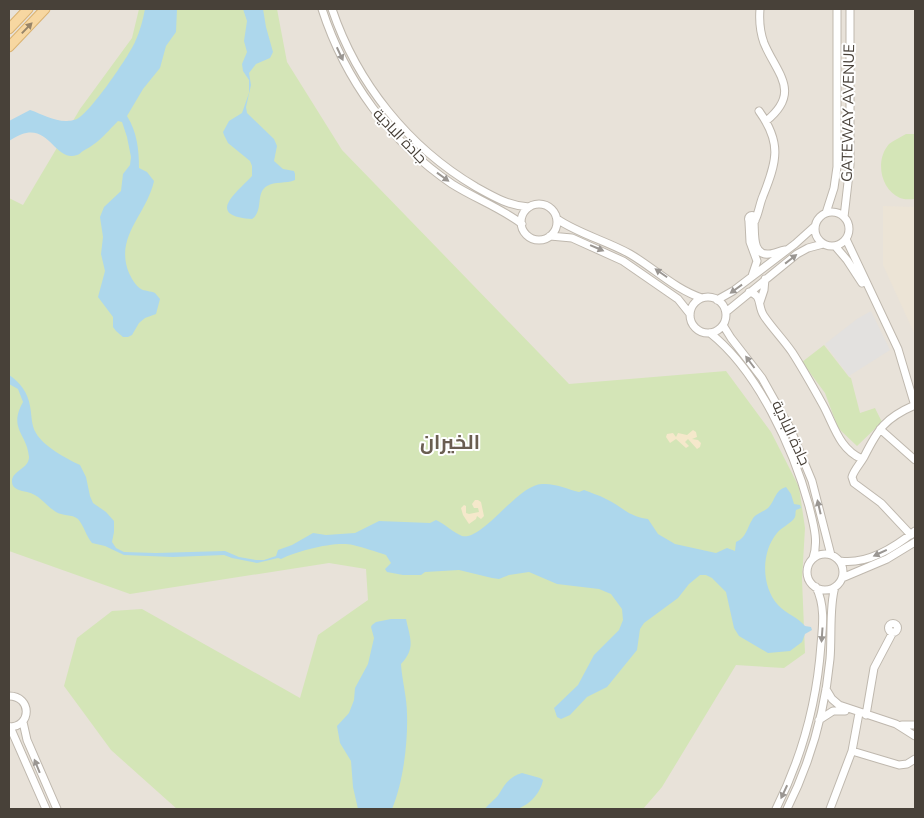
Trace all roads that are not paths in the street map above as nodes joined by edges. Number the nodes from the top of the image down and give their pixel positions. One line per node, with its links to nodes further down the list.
1 (28, 9): 8 (main road)
2 (44, 9): 9 (main road, one-way to 2)
3 (322, 9): 12 (street, جادة البادية, one-way to 12)
4 (332, 9): 13 (street, جادة البادية)
5 (760, 9): 11 (street)
6 (837, 9): 15 (street, GATEWAY AVENUE)
7 (850, 9): 16 (street, GATEWAY AVENUE)
8 (9, 29)
9 (9, 47)
10 (759, 111): 11 (street)
11 (766, 120): 18 (street)
12 (386, 125): 13 (street); 19 (street, جادة البادية, one-way to 19)
13 (411, 137): 14 (street, جادة البادية)
14 (529, 207): 17 (street); 19 (street)
15 (826, 213): 16 (street); 20 (street)
16 (844, 217): 22 (street)
17 (557, 219): 21 (street); 30 (street, one-way to 17)
18 (752, 219): 25 (street); 26 (street)
19 (522, 224): 21 (street)
20 (815, 226): 23 (street); 25 (street)
21 (550, 236): 34 (street, one-way to 34)
22 (846, 239): 24 (street); 28 (street)
23 (822, 244): 24 (street); 27 (street, one-way to 23)
24 (836, 246): 28 (street)
25 (787, 249): 26 (street)
26 (752, 277): 31 (street, one-way to 31)
27 (765, 279): 29 (street); 32 (street)
28 (868, 288): 37 (street)
29 (749, 292): 32 (street); 33 (street)
30 (702, 298): 31 (street); 34 (street)
31 (717, 300): 33 (street)
32 (760, 302): 39 (street)
33 (726, 312): 35 (street)
34 (690, 314): 36 (street)
35 (724, 324): 36 (street); 45 (street, جادة البادية, one-way to 35)
36 (710, 333): 46 (street, جادة البادية)
37 (915, 407): 38 (street)
38 (880, 429): 40 (street); 42 (street)
39 (848, 449): 40 (street); 41 (street)
40 (866, 451): 41 (street)
41 (862, 459): 43 (street)
42 (915, 460)
43 (913, 533): 47 (street, one-way to 47)
44 (915, 542): 48 (street)
45 (831, 555): 46 (street); 47 (street)
46 (813, 558): 49 (street)
47 (840, 562): 48 (street)
48 (842, 578): 50 (street)
49 (816, 587): 50 (street); 67 (street, one-way to 67)
50 (835, 587): 52 (street)
51 (893, 632): 55 (street)
52 (826, 688): 55 (street); 56 (street)
53 (9, 689): 54 (street)
54 (12, 696): 57 (street)
55 (861, 714): 56 (street); 58 (street); 62 (street)
56 (819, 720): 68 (street)
57 (23, 722): 60 (street); 66 (street, one-way to 57)
58 (896, 724): 59 (street); 61 (street)
59 (915, 726): 61 (street)
60 (9, 727): 65 (street)
61 (915, 736)
62 (852, 751): 64 (street); 69 (street)
63 (915, 753): 64 (street)
64 (914, 760)
65 (46, 809)
66 (57, 809)
67 (776, 809)
68 (787, 809)
69 (830, 809)

